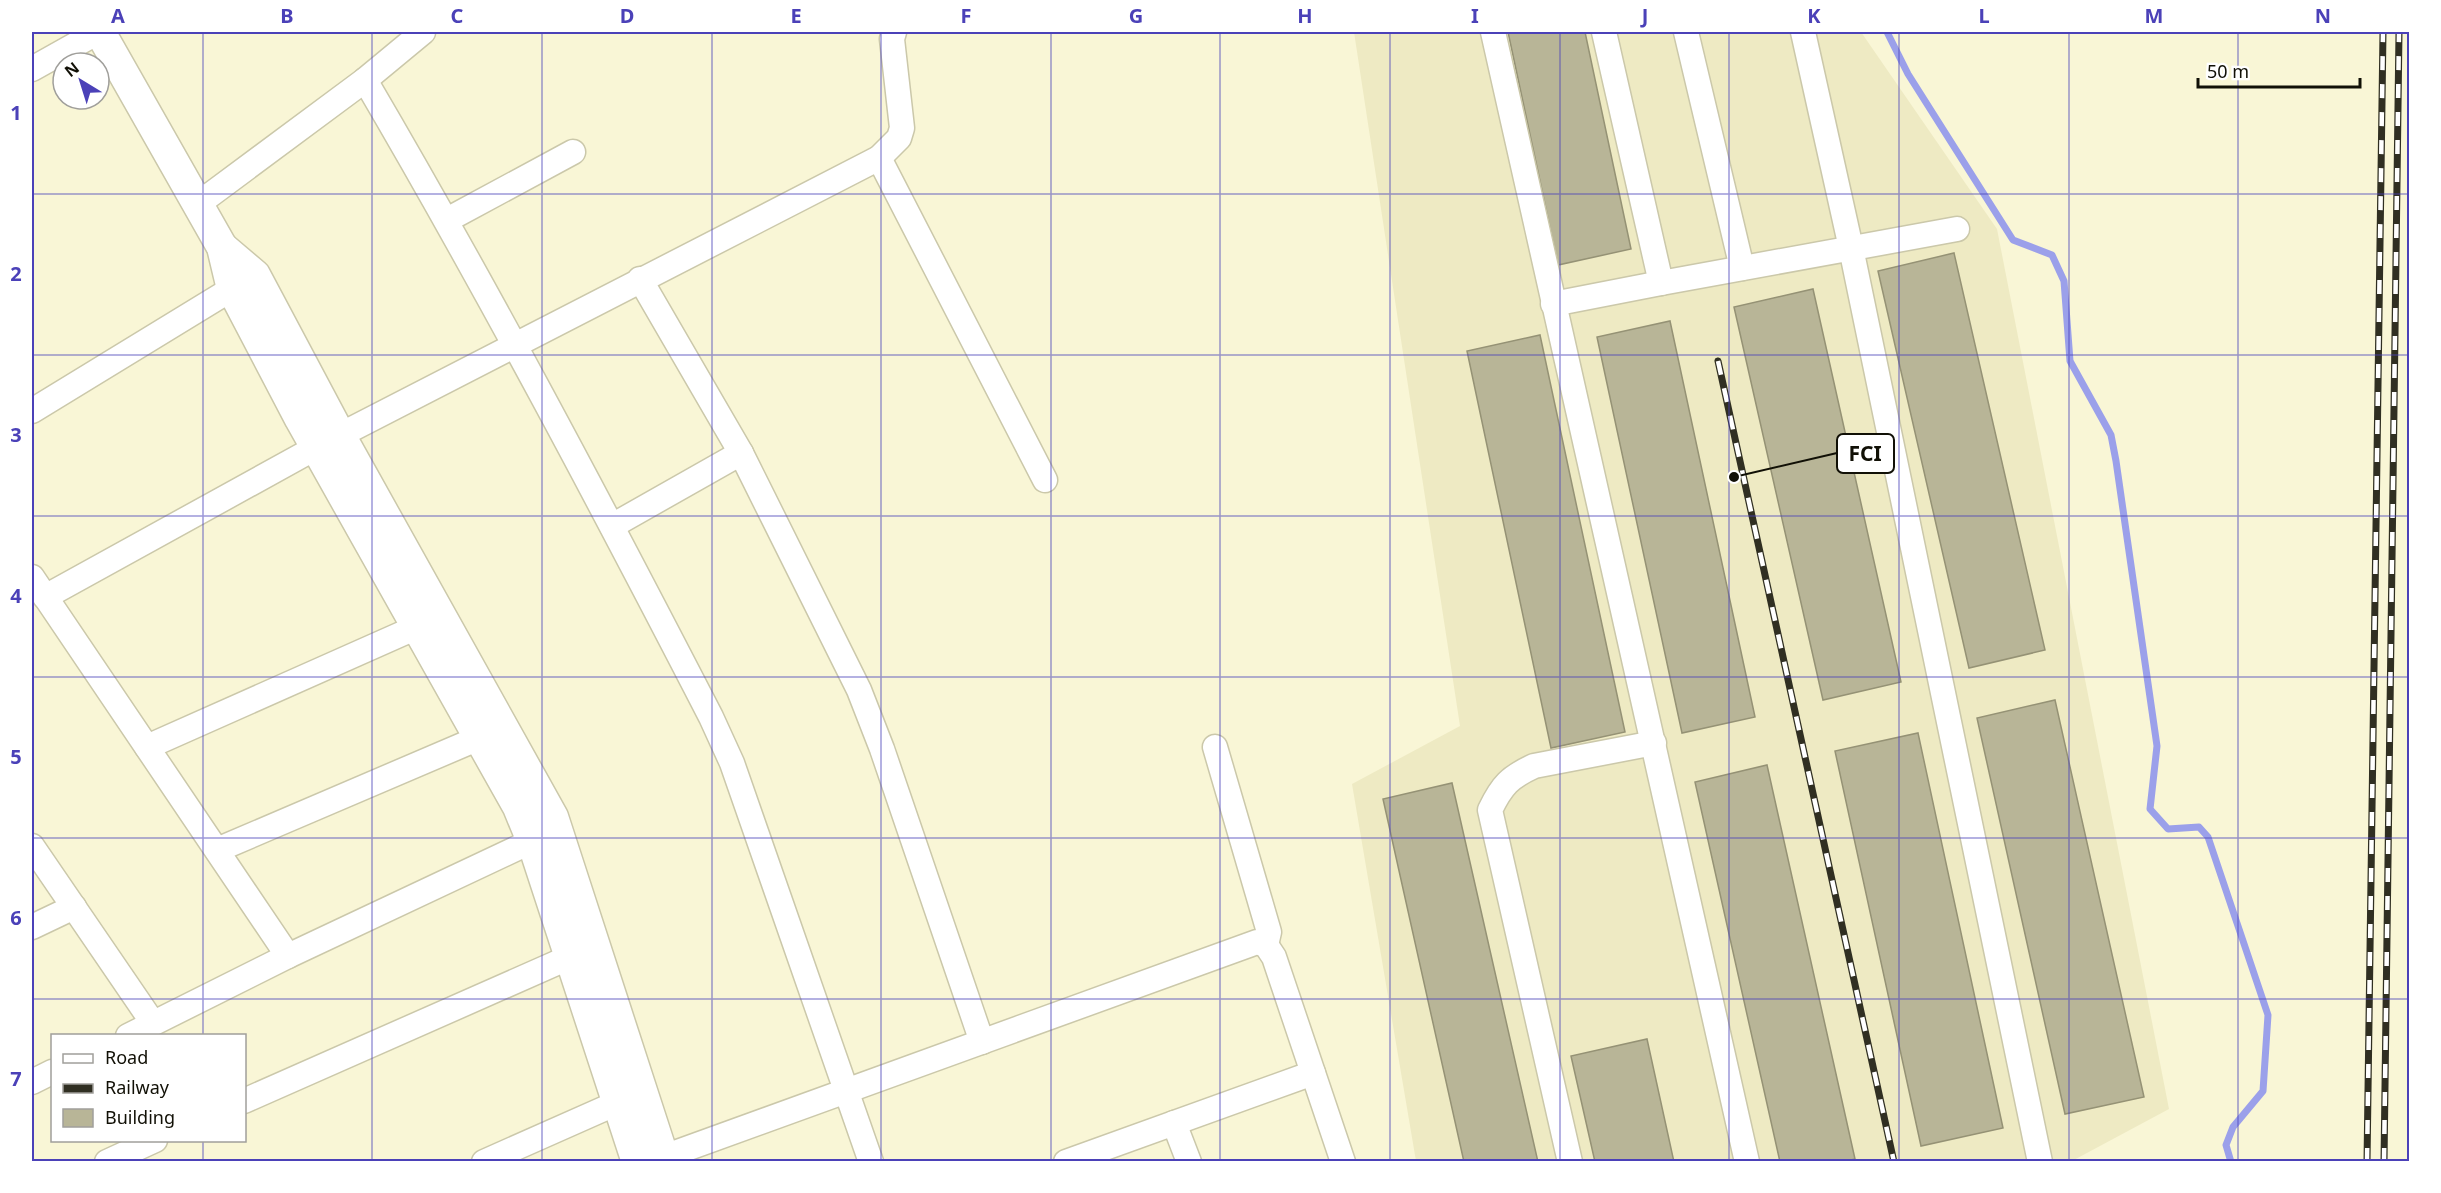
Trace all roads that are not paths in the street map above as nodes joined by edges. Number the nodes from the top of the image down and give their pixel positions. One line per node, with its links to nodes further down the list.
1 (99, 32): 8 (street); 12 (main road)
2 (894, 32): 11 (street)
3 (1493, 32): 20 (street)
4 (1604, 32): 19 (street)
5 (1686, 32): 16 (street)
6 (1803, 32): 15 (street)
7 (411, 35): 9 (street)
8 (32, 69)
9 (365, 80): 12 (street); 13 (street)
10 (573, 152): 13 (street)
11 (879, 158): 17 (street); 25 (street)
12 (198, 204): 18 (main road)
13 (447, 220): 21 (street)
14 (1957, 229): 15 (street)
15 (1851, 248): 16 (street); 62 (street)
16 (1742, 268): 19 (street)
17 (640, 279): 21 (street); 24 (street)
18 (243, 282): 22 (street); 23 (main road)
19 (1661, 283): 20 (street)
20 (1553, 304): 31 (street)
21 (516, 345): 23 (street); 26 (street)
22 (32, 411)
23 (328, 441): 28 (street); 29 (main road); 34 (main road)
24 (741, 453): 26 (street); 44 (street)
25 (1045, 480)
26 (612, 526): 48 (street)
27 (32, 577): 28 (street)
28 (45, 597): 32 (street)
29 (417, 627): 30 (main road); 32 (street)
30 (479, 738): 34 (main road); 36 (street)
31 (1654, 743): 60 (street); 61 (street)
32 (147, 747): 36 (street)
33 (1215, 747): 39 (street)
34 (545, 835): 40 (street); 41 (main road); 53 (main road)
35 (32, 846): 37 (street)
36 (217, 850): 40 (street)
37 (74, 907): 38 (street); 42 (street)
38 (32, 927)
39 (1266, 945): 44 (street); 46 (street)
40 (288, 956): 42 (street)
41 (570, 957): 49 (street); 50 (main road)
42 (153, 1023): 43 (street)
43 (130, 1034)
44 (982, 1042): 48 (street)
45 (51, 1072): 47 (street)
46 (1313, 1073): 51 (street); 59 (street)
47 (32, 1082)
48 (846, 1091): 53 (street); 56 (street)
49 (246, 1100)
50 (617, 1102): 53 (main road); 55 (street)
51 (1174, 1123): 57 (street); 58 (street)
52 (150, 1142): 54 (street)
53 (654, 1160)
54 (107, 1161)
55 (484, 1161)
56 (872, 1161)
57 (1066, 1161)
58 (1189, 1161)
59 (1343, 1161)
60 (1570, 1161)
61 (1746, 1161)
62 (2040, 1161)

